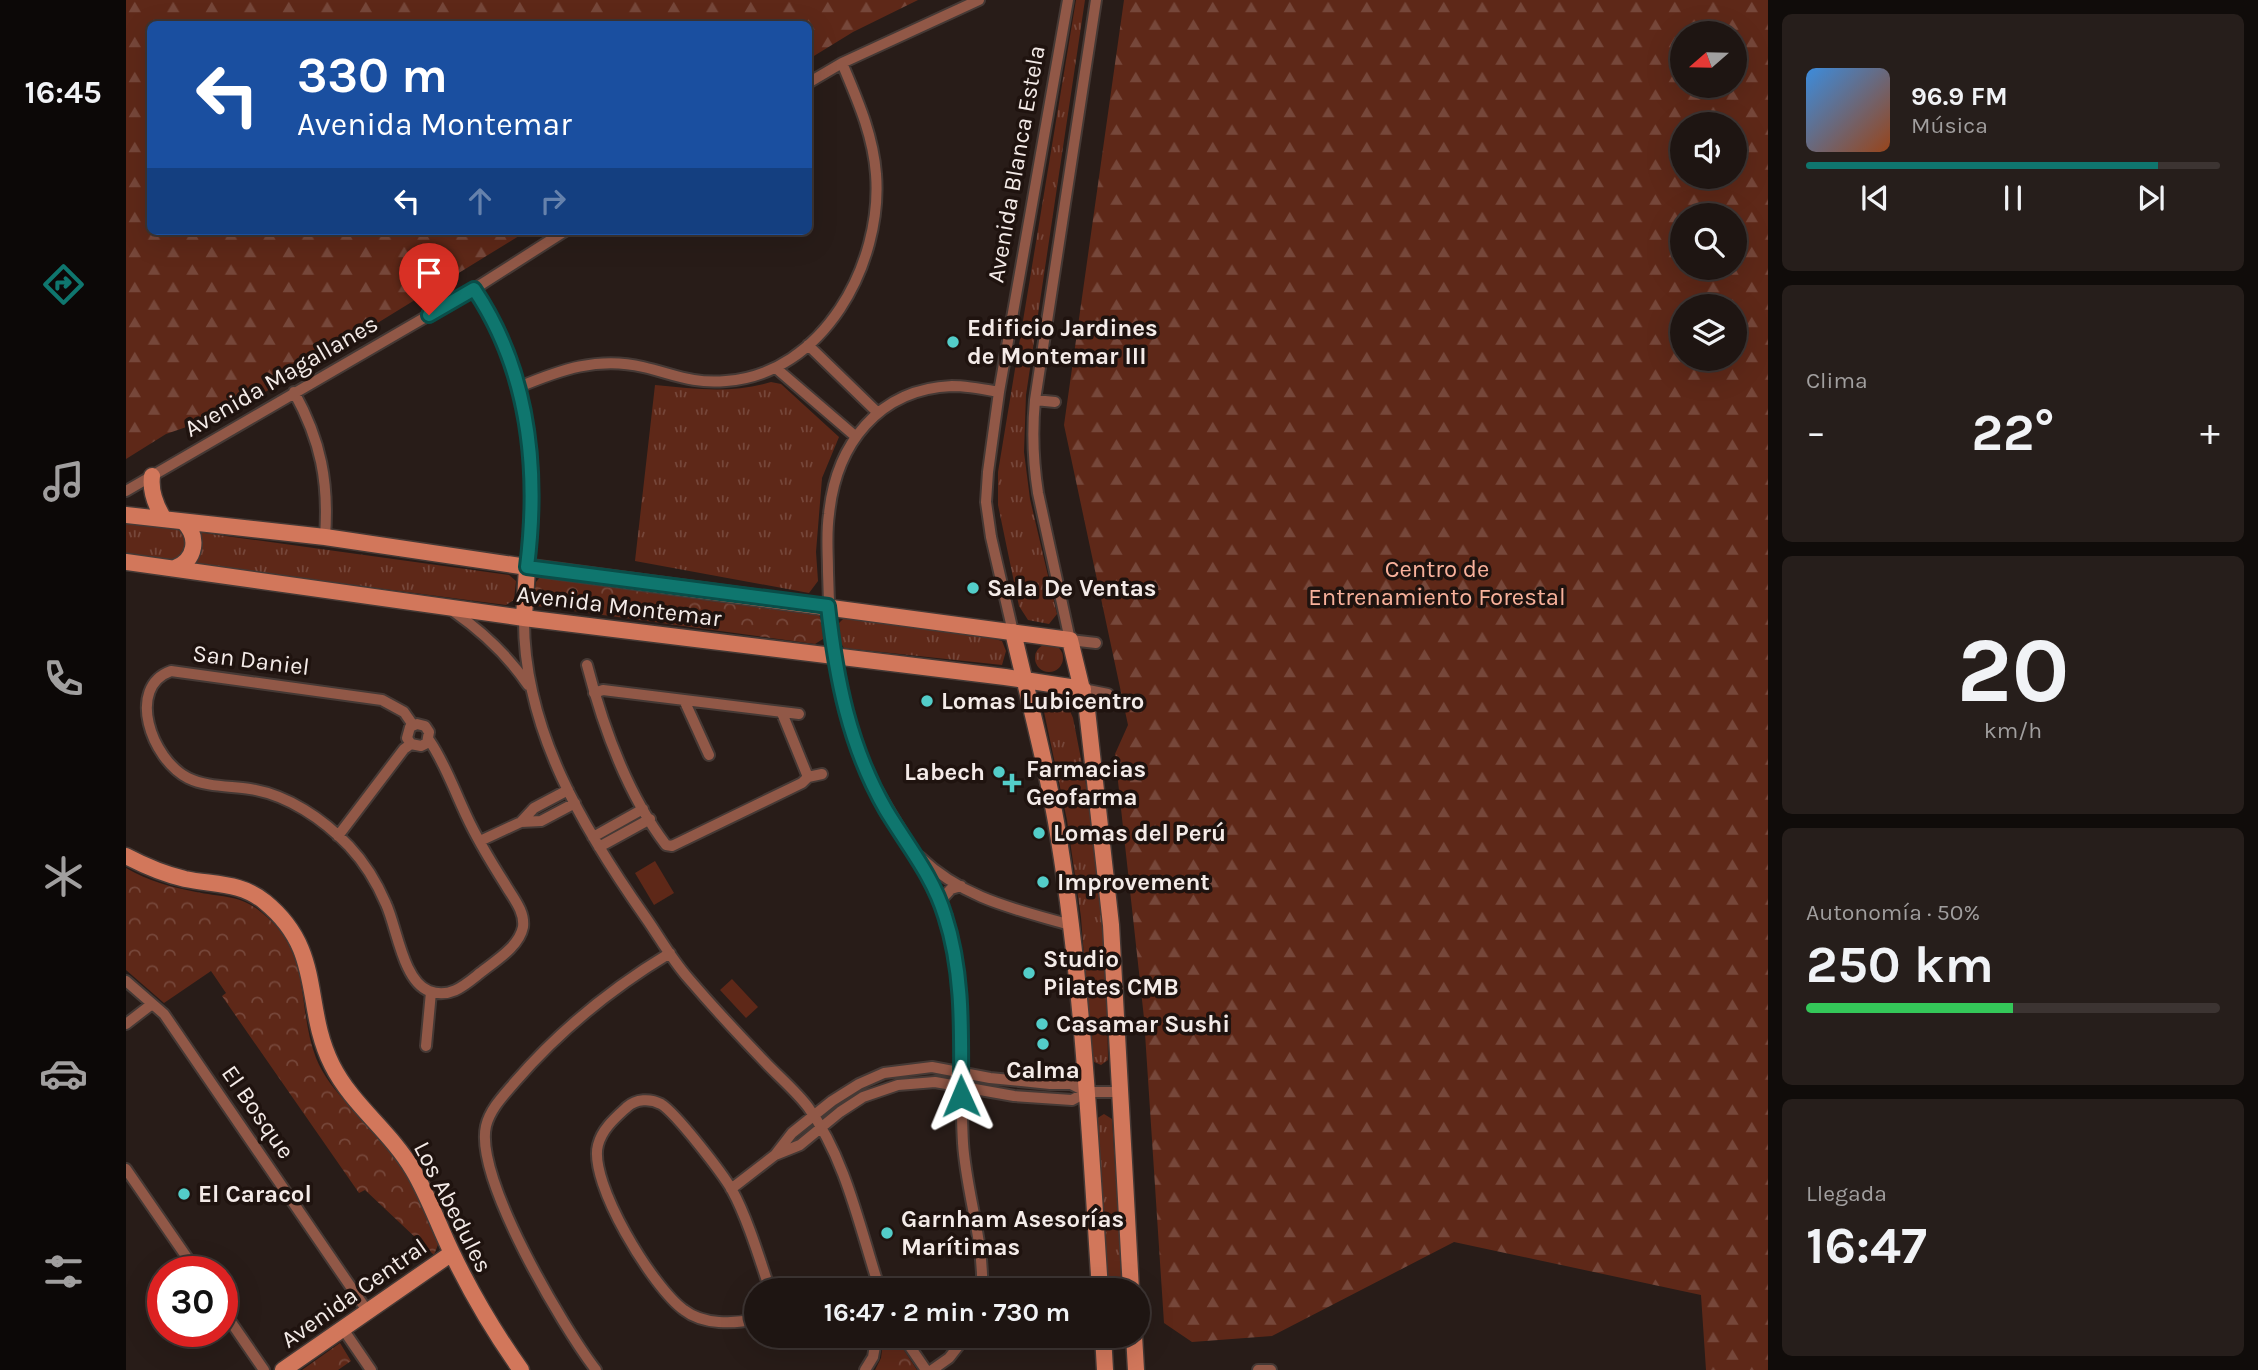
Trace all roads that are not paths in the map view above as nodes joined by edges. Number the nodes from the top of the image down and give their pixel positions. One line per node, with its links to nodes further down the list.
1 (979, 0): 4 (street)
2 (1068, 0): 11 (street, Avenida Blanca Estela)
3 (1096, 0): 13 (street, Avenida Blanca Estela)
4 (842, 63): 5 (street); 8 (street)
5 (812, 81)
6 (559, 235): 7 (street, Avenida Magallanes)
7 (474, 289): 10 (street); 12 (street, Avenida Magallanes)
8 (808, 345): 9 (street); 15 (street)
9 (777, 369): 10 (street); 16 (street)
10 (519, 387): 24 (street)
11 (999, 391): 15 (street); 29 (street, Avenida Blanca Estela)
12 (294, 392): 17 (street, Avenida Magallanes); 22 (street)
13 (1035, 400): 14 (street); 30 (street, Avenida Blanca Estela)
14 (1055, 402)
15 (878, 413): 16 (street)
16 (855, 436): 26 (street)
17 (152, 476): 18 (street, Avenida Magallanes); 20 (main road)
18 (126, 491)
19 (126, 515): 20 (main road, Avenida Montemar)
20 (164, 519): 21 (main road, Avenida Montemar)
21 (184, 522): 22 (main road, Avenida Montemar); 25 (main road)
22 (325, 537): 24 (main road, Avenida Montemar)
23 (126, 562): 25 (main road, Avenida Montemar)
24 (527, 567): 26 (main road, Avenida Montemar); 28 (main road)
25 (175, 568): 27 (main road, Avenida Montemar)
26 (828, 606): 29 (main road, Avenida Montemar); 32 (street)
27 (448, 607): 28 (main road, Avenida Montemar); 35 (street)
28 (524, 618): 32 (main road, Avenida Montemar); 35 (street)
29 (1013, 632): 30 (main road, Avenida Montemar); 34 (main road, Avenida Blanca Estela)
30 (1070, 640): 31 (street, Avenida Montemar); 36 (main road, Avenida Blanca Estela)
31 (1096, 643)
32 (834, 656): 34 (main road, Avenida Montemar); 57 (street)
33 (587, 665): 37 (street)
34 (1024, 680): 36 (main road, Avenida Montemar); 61 (main road, Avenida Blanca Estela)
35 (530, 688): 48 (street)
36 (1083, 689): 38 (street, Avenida Montemar); 71 (main road, Avenida Blanca Estela)
37 (594, 693): 39 (street); 50 (street)
38 (1108, 694)
39 (684, 700): 40 (street); 45 (street)
40 (782, 713): 41 (street); 47 (street)
41 (799, 714)
42 (413, 725): 43 (street, San Daniel); 44 (street); 53 (street, San Daniel)
43 (429, 740): 44 (street); 55 (street, San Daniel)
44 (411, 744): 53 (street)
45 (709, 755)
46 (822, 774): 47 (street)
47 (808, 777): 51 (street)
48 (568, 790): 49 (street); 52 (street)
49 (575, 803): 52 (street); 54 (street)
50 (643, 809): 51 (street); 54 (street)
51 (650, 820): 56 (street)
52 (521, 822): 55 (street)
53 (338, 836): 64 (street, San Daniel)
54 (593, 837): 56 (street)
55 (480, 841): 64 (street, San Daniel)
56 (599, 847): 62 (street)
57 (916, 853): 59 (street); 60 (street)
58 (126, 856): 77 (main road, Los Abedules)
59 (961, 886): 60 (street); 61 (street)
60 (940, 901): 68 (street)
61 (1070, 925): 70 (main road, Avenida Blanca Estela)
62 (670, 953): 72 (street); 97 (street)
63 (126, 981): 65 (street, El Bosque)
64 (430, 992): 67 (street)
65 (152, 1004): 66 (street); 84 (street, El Bosque)
66 (126, 1024)
67 (426, 1046)
68 (960, 1071): 69 (street); 70 (street); 72 (street)
69 (961, 1086): 70 (street); 73 (street); 81 (street)
70 (1087, 1092): 71 (street); 82 (main road, Avenida Blanca Estela)
71 (1119, 1092): 83 (main road, Avenida Blanca Estela)
72 (813, 1116): 73 (street); 74 (street)
73 (821, 1128): 74 (street); 80 (street)
74 (775, 1155): 76 (street)
75 (126, 1169): 78 (street)
76 (731, 1189): 79 (street); 85 (street)
77 (452, 1254): 84 (main road, Avenida Central); 96 (main road, Los Abedules)
78 (186, 1256)
79 (765, 1278)
80 (876, 1278)
81 (981, 1278)
82 (1099, 1278)
83 (1130, 1278)
84 (368, 1312): 86 (main road, Avenida Central)
85 (744, 1320)
86 (343, 1329): 94 (main road, Avenida Central); 95 (street)
87 (238, 1332): 93 (street)
88 (875, 1348): 98 (street)
89 (911, 1348): 99 (street)
90 (957, 1348): 100 (street)
91 (1104, 1348): 101 (main road)
92 (1135, 1348): 102 (main road)
93 (264, 1370)
94 (283, 1370)
95 (371, 1370)
96 (521, 1370)
97 (596, 1370)
98 (865, 1370)
99 (926, 1370)
100 (932, 1370)
101 (1105, 1370)
102 (1136, 1370)
103 (1258, 1370): 104 (street)
104 (1270, 1370)

